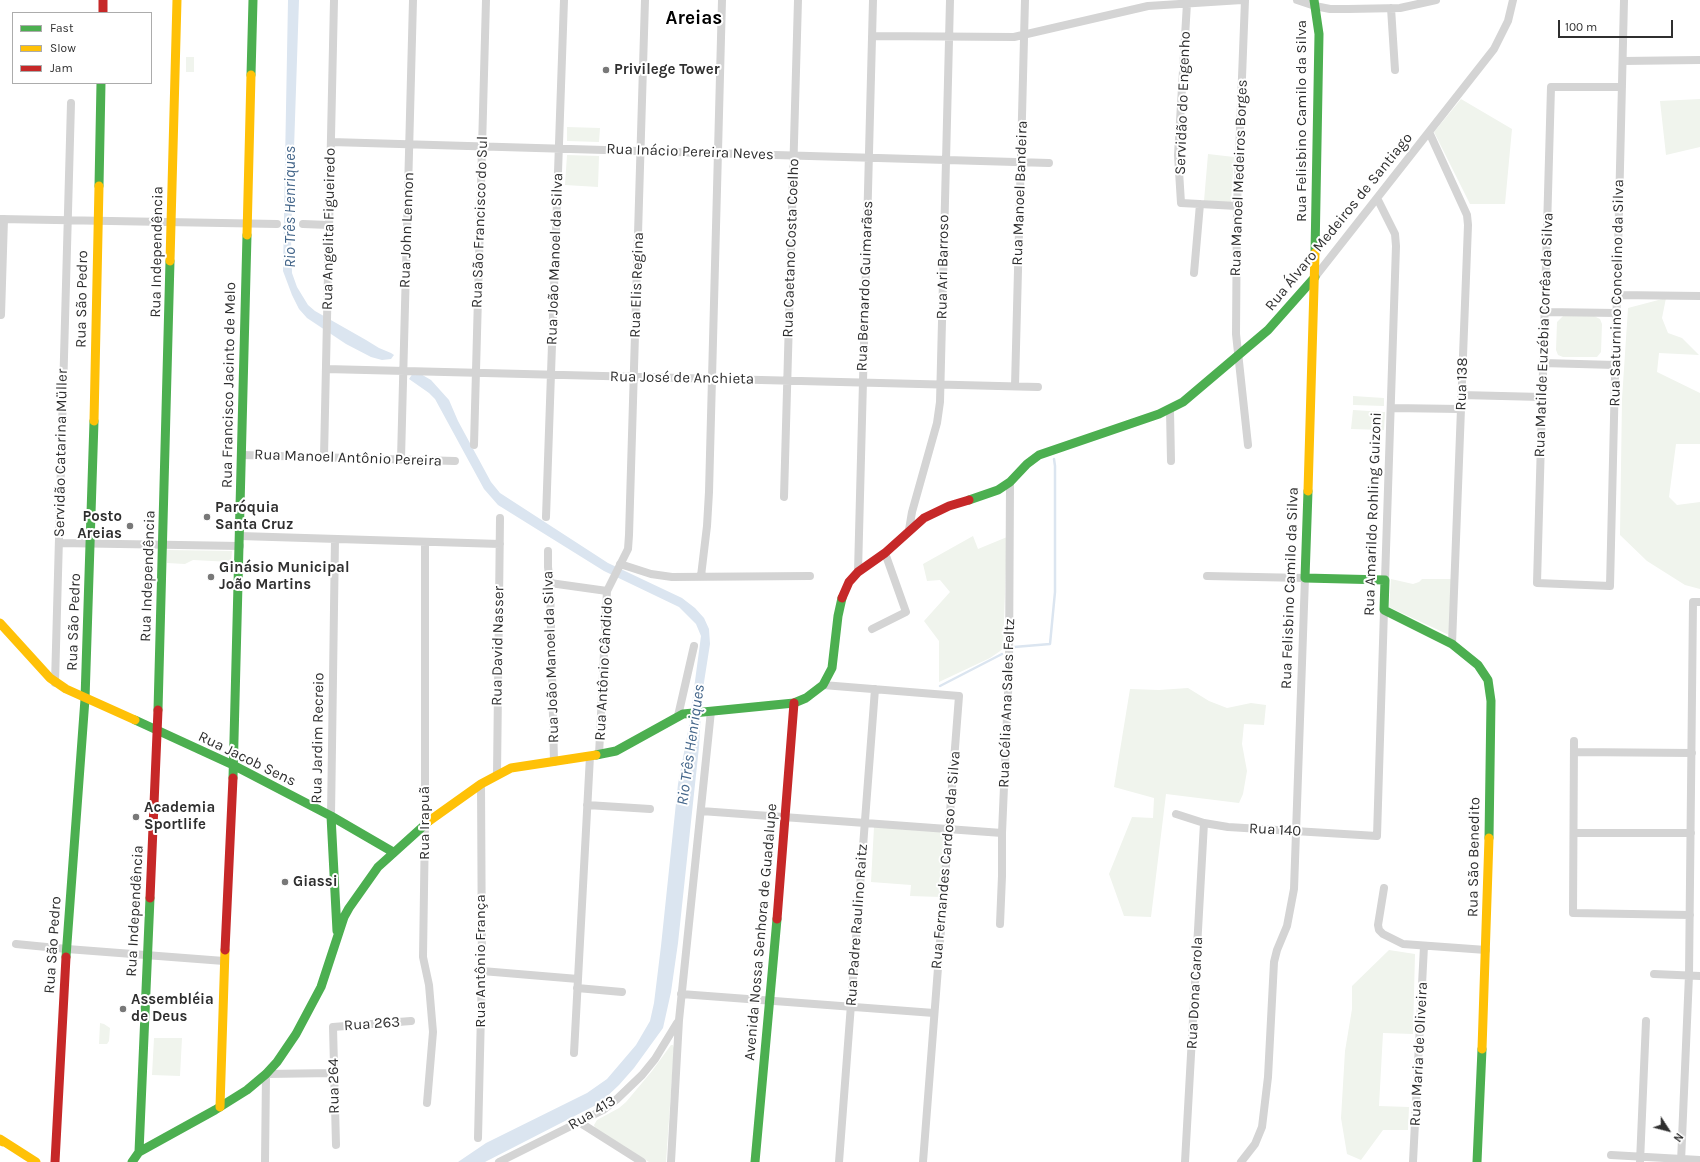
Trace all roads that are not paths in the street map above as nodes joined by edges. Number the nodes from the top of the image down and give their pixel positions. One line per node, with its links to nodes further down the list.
1 (103, 0): 23 (street)
2 (177, 0): 51 (street, Rua Independência)
3 (253, 0): 52 (street, Rua Francisco Jacinto de Melo)
4 (334, 0): 34 (street, Rua Angelita Figueiredo)
5 (413, 0): 35 (street, Rua John Lennon)
6 (486, 0): 36 (street, Rua São Francisco do Sul)
7 (564, 0): 37 (street, Rua João Manoel da Silva)
8 (645, 0): 38 (street, Rua Elis Regina)
9 (722, 0): 39 (street)
10 (798, 0): 40 (street, Rua Caetano Costa Coelho)
11 (873, 0): 24 (street, Rua Bernardo Guimarães)
12 (950, 0): 25 (street, Rua Ari Barroso)
13 (1025, 0): 26 (street, Rua Manoel Bandeira)
14 (1243, 0): 20 (street); 47 (street, Rua Manoel Medeiros Borges)
15 (1297, 0): 21 (street)
16 (1436, 0): 22 (street)
17 (1513, 0): 33 (street, Rua Álvaro Medeiros de Santiago)
18 (1624, 0): 28 (street, Rua Saturnino Concelino da Silva)
19 (1175, 2): 20 (street); 26 (street)
20 (1187, 3): 46 (street, Servidão do Engenho)
21 (1314, 3): 22 (street); 57 (street, Rua Felisbino Camilo da Silva)
22 (1391, 8): 29 (street)
23 (103, 12)
24 (872, 36): 25 (street); 41 (street, Rua Bernardo Guimarães)
25 (949, 36): 26 (street); 42 (street, Rua Ari Barroso)
26 (1024, 36): 43 (street, Rua Manoel Bandeira)
27 (1700, 60): 28 (street)
28 (1623, 61): 31 (street, Rua Saturnino Concelino da Silva)
29 (1395, 70)
30 (101, 84): 50 (street, Rua São Pedro)
31 (1622, 88): 58 (street, Rua Saturnino Concelino da Silva); 60 (street, Rua Matilde Euzébia Corrêa da Silva)
32 (71, 103): 49 (street, Servidão Catarina Müller)
33 (1429, 132): 45 (street, Rua Álvaro Medeiros de Santiago); 77 (street, Rua 138)
34 (331, 142): 35 (street, Rua Inácio Pereira Neves); 55 (street, Rua Angelita Figueiredo)
35 (410, 144): 36 (street, Rua Inácio Pereira Neves); 67 (street, Rua John Lennon)
36 (482, 146): 37 (street, Rua Inácio Pereira Neves); 68 (street, Rua São Francisco do Sul)
37 (559, 149): 38 (street, Rua Inácio Pereira Neves); 69 (street, Rua João Manoel da Silva)
38 (641, 151): 39 (street, Rua Inácio Pereira Neves); 70 (street, Rua Elis Regina)
39 (718, 153): 40 (street, Rua Inácio Pereira Neves); 71 (street)
40 (793, 155): 41 (street, Rua Inácio Pereira Neves); 72 (street, Rua Caetano Costa Coelho)
41 (869, 158): 42 (street, Rua Inácio Pereira Neves); 73 (street, Rua Bernardo Guimarães)
42 (946, 160): 43 (street, Rua Inácio Pereira Neves); 74 (street, Rua Ari Barroso)
43 (1021, 162): 44 (street, Rua Inácio Pereira Neves); 75 (street, Rua Manoel Bandeira)
44 (1049, 163)
45 (1377, 198): 57 (street, Rua Álvaro Medeiros de Santiago); 79 (street, Rua Amarildo Rohling Guizoni)
46 (1200, 204): 47 (street); 56 (street)
47 (1237, 206): 63 (street, Rua Manoel Medeiros Borges)
48 (2, 219): 49 (street); 62 (street)
49 (67, 220): 50 (street); 97 (street, Servidão Catarina Müller)
50 (98, 221): 51 (street); 98 (street, Rua São Pedro)
51 (171, 222): 52 (street); 100 (street, Rua Independência)
52 (246, 224): 53 (street); 84 (street, Rua Francisco Jacinto de Melo)
53 (277, 224)
54 (303, 224): 55 (street)
55 (329, 225): 66 (street, Rua Angelita Figueiredo)
56 (1194, 273)
57 (1315, 277): 63 (street, Rua Álvaro Medeiros de Santiago); 109 (street, Rua Felisbino Camilo da Silva)
58 (1617, 295): 59 (street); 61 (street, Rua Saturnino Concelino da Silva)
59 (1700, 296)
60 (1544, 312): 61 (street); 64 (street, Rua Matilde Euzébia Corrêa da Silva)
61 (1617, 313): 65 (street, Rua Saturnino Concelino da Silva)
62 (0, 315)
63 (1237, 357): 81 (street, Rua Álvaro Medeiros de Santiago); 83 (street, Rua Manoel Medeiros Borges)
64 (1543, 362): 65 (street); 78 (street, Rua Matilde Euzébia Corrêa da Silva)
65 (1615, 365): 112 (street, Rua Saturnino Concelino da Silva)
66 (326, 368): 67 (street, Rua José de Anchieta); 85 (street, Rua Angelita Figueiredo)
67 (404, 371): 68 (street, Rua José de Anchieta); 86 (street, Rua John Lennon)
68 (476, 372): 69 (street, Rua José de Anchieta); 82 (street, Rua São Francisco do Sul)
69 (551, 374): 70 (street, Rua José de Anchieta); 91 (street, Rua João Manoel da Silva)
70 (634, 377): 71 (street, Rua José de Anchieta); 104 (street, Rua Elis Regina)
71 (711, 379): 72 (street, Rua José de Anchieta); 106 (street)
72 (787, 380): 73 (street, Rua José de Anchieta); 90 (street, Rua Caetano Costa Coelho)
73 (863, 382): 74 (street, Rua José de Anchieta); 105 (street, Rua Bernardo Guimarães)
74 (941, 384): 75 (street, Rua José de Anchieta); 93 (street, Rua Ari Barroso)
75 (1015, 386): 76 (street, Rua José de Anchieta)
76 (1038, 387)
77 (1461, 395): 78 (street); 80 (street, Rua 138)
78 (1542, 397): 112 (street, Rua Matilde Euzébia Corrêa da Silva)
79 (1391, 408): 80 (street); 110 (street, Rua Amarildo Rohling Guizoni)
80 (1461, 409): 118 (street, Rua 138)
81 (1170, 410): 88 (street); 89 (street, Rua Álvaro Medeiros de Santiago)
82 (474, 445)
83 (1248, 445)
84 (242, 455): 85 (street, Rua Manoel Antônio Pereira); 94 (street, Rua Francisco Jacinto de Melo)
85 (324, 457): 86 (street, Rua Manoel Antônio Pereira)
86 (401, 459): 87 (street, Rua Manoel Antônio Pereira)
87 (455, 461)
88 (1170, 461)
89 (1010, 482): 93 (street, Rua Álvaro Medeiros de Santiago); 150 (street, Rua Célia Ana Sales Feltz)
90 (784, 497)
91 (546, 517)
92 (500, 518): 99 (street, Rua David Nasser)
93 (909, 530): 103 (street, Rua Álvaro Medeiros de Santiago)
94 (240, 536): 95 (street); 101 (street, Rua Francisco Jacinto de Melo)
95 (335, 539): 96 (street); 143 (street, Rua Jardim Recreio)
96 (425, 542): 99 (street); 147 (street, Rua Irapuã)
97 (59, 543): 98 (street); 120 (street, Servidão Catarina Müller)
98 (91, 544): 100 (street); 123 (street, Rua São Pedro)
99 (500, 544): 135 (street, Rua David Nasser)
100 (163, 545): 101 (street); 127 (street, Rua Independência)
101 (240, 546): 134 (street, Rua Francisco Jacinto de Melo)
102 (548, 551): 111 (street, Rua João Manoel da Silva)
103 (885, 553): 105 (street, Rua Álvaro Medeiros de Santiago); 117 (street)
104 (619, 566): 106 (street); 113 (street, Rua Elis Regina)
105 (858, 572): 121 (street, Rua Álvaro Medeiros de Santiago)
106 (701, 576): 107 (street)
107 (810, 576)
108 (1207, 576): 109 (street)
109 (1305, 578): 110 (street); 149 (street, Rua Felisbino Camilo da Silva)
110 (1385, 580): 115 (street, Rua Amarildo Rohling Guizoni)
111 (550, 583): 113 (street); 133 (street, Rua João Manoel da Silva)
112 (1537, 583)
113 (609, 587): 131 (street, Rua Antônio Cândido)
114 (1697, 602): 130 (street)
115 (1384, 610): 118 (street, Rua São Benedito); 153 (street, Rua Amarildo Rohling Guizoni)
116 (0, 623): 120 (street, Rua Jacob Sens)
117 (872, 629)
118 (1452, 644): 162 (street, Rua São Benedito)
119 (694, 646): 126 (street)
120 (55, 683): 123 (street, Rua Jacob Sens)
121 (823, 685): 122 (street, Rua Fernandes Cardoso da Silva); 124 (street, Rua Álvaro Medeiros de Santiago)
122 (875, 689): 145 (street, Rua Padre Raulino Raitz); 148 (street, Rua Fernandes Cardoso da Silva)
123 (85, 699): 127 (street, Rua Jacob Sens); 161 (street, Rua São Pedro)
124 (794, 704): 125 (street, Rua Álvaro Medeiros de Santiago); 144 (street, Avenida Nossa Senhora de Guadalupe)
125 (709, 712): 126 (street, Rua Álvaro Medeiros de Santiago); 141 (street)
126 (678, 716): 131 (street, Rua Álvaro Medeiros de Santiago)
127 (158, 731): 134 (street, Rua Jacob Sens); 163 (street, Rua Independência)
128 (1574, 741): 129 (street)
129 (1574, 752): 130 (street); 151 (street)
130 (1692, 753): 137 (street)
131 (599, 755): 132 (street, Rua Álvaro Medeiros de Santiago)
132 (590, 756): 133 (street, Rua Álvaro Medeiros de Santiago); 139 (street)
133 (554, 762): 135 (street, Rua Álvaro Medeiros de Santiago)
134 (233, 766): 143 (street, Rua Jacob Sens); 164 (street, Rua Francisco Jacinto de Melo)
135 (497, 775): 136 (street, Rua Álvaro Medeiros de Santiago)
136 (481, 784): 147 (street, Rua Álvaro Medeiros de Santiago); 165 (street, Rua Antônio França)
137 (1691, 787): 138 (street); 152 (street)
138 (1700, 787)
139 (587, 805): 140 (street); 169 (street)
140 (650, 809)
141 (701, 811): 144 (street); 172 (street)
142 (1176, 814): 146 (street, Rua 140)
143 (330, 816): 154 (street, Rua Jacob Sens); 158 (street, Rua Jardim Recreio)
144 (785, 817): 145 (street); 173 (street, Avenida Nossa Senhora de Guadalupe)
145 (865, 823): 148 (street); 174 (street, Rua Padre Raulino Raitz)
146 (1204, 823): 149 (street, Rua 140); 204 (street, Rua Dona Carola)
147 (425, 824): 154 (street, Rua Álvaro Medeiros de Santiago); 183 (street, Rua Irapuã)
148 (949, 829): 150 (street); 175 (street, Rua Fernandes Cardoso da Silva)
149 (1296, 831): 153 (street, Rua 140); 205 (street, Rua Felisbino Camilo da Silva)
150 (1002, 833): 157 (street, Rua Célia Ana Sales Feltz)
151 (1574, 833): 152 (street); 156 (street)
152 (1691, 833): 156 (street)
153 (1377, 836)
154 (393, 852): 158 (street, Rua Álvaro Medeiros de Santiago)
155 (1384, 888): 160 (street)
156 (1690, 915): 167 (street)
157 (1000, 924)
158 (338, 936): 182 (street, Rua Álvaro Medeiros de Santiago)
159 (16, 944): 161 (street)
160 (1424, 946): 162 (street); 206 (street, Rua Maria de Oliveira)
161 (67, 949): 163 (street); 195 (street, Rua São Pedro)
162 (1486, 950): 207 (street, Rua São Benedito)
163 (147, 955): 164 (street); 189 (street, Rua Independência)
164 (224, 961): 184 (street, Rua Francisco Jacinto de Melo)
165 (482, 971): 169 (street); 186 (street, Rua Antônio França)
166 (1654, 974): 167 (street)
167 (1689, 975): 168 (street); 192 (street)
168 (1700, 976)
169 (578, 979): 170 (street)
170 (577, 988): 171 (street); 180 (street)
171 (622, 992)
172 (681, 994): 173 (street); 176 (street)
173 (770, 1000): 174 (street); 201 (street, Avenida Nossa Senhora de Guadalupe)
174 (851, 1006): 175 (street); 202 (street, Rua Padre Raulino Raitz)
175 (934, 1013): 203 (street, Rua Fernandes Cardoso da Silva)
176 (679, 1020): 185 (street, Rua 413); 200 (street)
177 (1646, 1020): 191 (street)
178 (411, 1021): 179 (street, Rua 263)
179 (333, 1027): 181 (street, Rua 264)
180 (574, 1053)
181 (334, 1073): 182 (street); 188 (street, Rua 264)
182 (266, 1074): 184 (street, Rua Álvaro Medeiros de Santiago); 197 (street)
183 (427, 1103)
184 (220, 1107): 189 (street, Rua Álvaro Medeiros de Santiago)
185 (579, 1122): 198 (street, Rua 413); 199 (street)
186 (478, 1138)
187 (1, 1140): 194 (street)
188 (336, 1145)
189 (139, 1152): 196 (street, Rua Álvaro Medeiros de Santiago)
190 (1611, 1155): 191 (street)
191 (1640, 1159): 192 (street)
192 (1681, 1160): 193 (street)
193 (1700, 1160)
194 (36, 1162)
195 (55, 1162)
196 (132, 1162)
197 (265, 1162)
198 (499, 1162)
199 (642, 1162)
200 (671, 1162)
201 (755, 1162)
202 (839, 1162)
203 (922, 1162)
204 (1185, 1162)
205 (1241, 1162)
206 (1413, 1162)
207 (1477, 1162)

